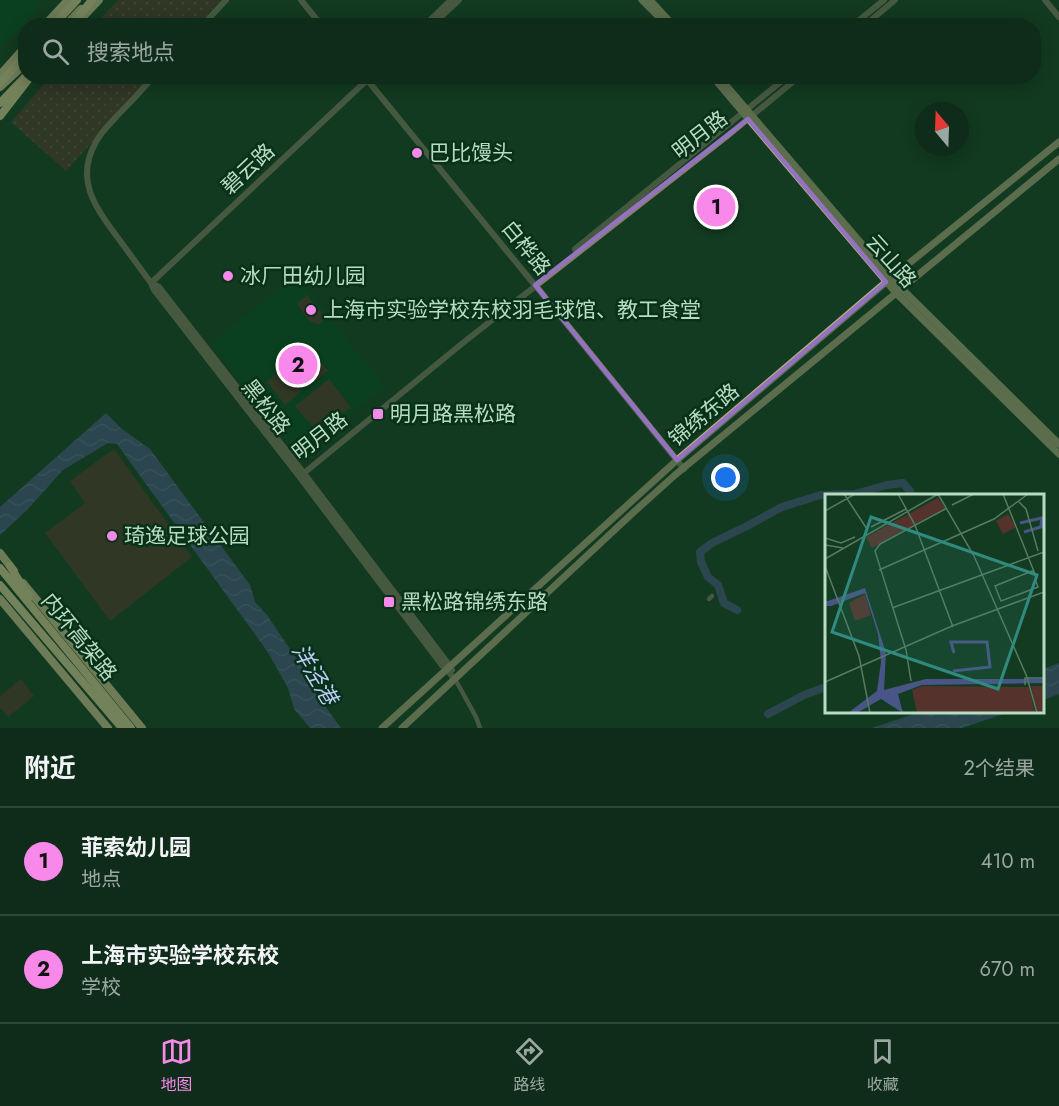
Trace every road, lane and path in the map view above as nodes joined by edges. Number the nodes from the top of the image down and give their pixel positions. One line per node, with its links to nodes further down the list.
1 (68, 0): 15 (main road)
2 (77, 0): 16 (highway)
3 (92, 0): 17 (main road); 18 (highway)
4 (99, 0): 19 (main road)
5 (226, 0): 20 (street)
6 (302, 0): 21 (street)
7 (451, 0): 22 (street)
8 (459, 0): 23 (street)
9 (642, 0): 24 (main road)
10 (650, 0): 25 (main road)
11 (884, 0): 26 (street)
12 (895, 0): 27 (street)
13 (1045, 0): 14 (street)
14 (1059, 17)
15 (51, 18)
16 (63, 18)
17 (66, 18)
18 (79, 18)
19 (81, 18)
20 (209, 18)
21 (316, 18)
22 (432, 18)
23 (440, 18)
24 (660, 18)
25 (667, 18)
26 (862, 18)
27 (874, 18)
28 (18, 54): 31 (main road)
29 (18, 64): 41 (highway)
30 (18, 70): 41 (main road)
31 (1, 72)
32 (20, 84): 42 (highway)
33 (23, 84): 44 (highway, bridge)
34 (147, 84): 48 (street, 黑松路)
35 (361, 84): 48 (street, 碧云路)
36 (372, 84): 49 (street, 白桦路)
37 (720, 84): 43 (main road, 云山路)
38 (724, 84): 43 (main road, 云山路)
39 (780, 84): 43 (street, 明月路)
40 (789, 84): 43 (street, 明月路)
41 (0, 85)
42 (0, 103)
43 (748, 114): 47 (main road, 云山路); 49 (street, 明月路)
44 (0, 117)
45 (1059, 142): 47 (main road, 锦绣东路)
46 (1059, 159): 50 (main road, 锦绣东路)
47 (888, 280): 50 (main road, 云山路); 53 (main road, 锦绣东路)
48 (151, 283): 55 (street, 黑松路)
49 (534, 284): 53 (street, 白桦路); 55 (street, 明月路)
50 (898, 291): 51 (main road, 云山路); 52 (main road, 云山路); 54 (main road, 锦绣东路)
51 (1059, 444)
52 (1059, 454)
53 (677, 460): 54 (street, 白桦路); 62 (main road, 锦绣东路)
54 (684, 469): 63 (main road, 锦绣东路)
55 (301, 473): 62 (street, 黑松路)
56 (0, 553): 57 (main road)
57 (10, 566): 61 (highway); 68 (main road)
58 (3, 571): 61 (highway, 内环高架路)
59 (0, 585): 64 (highway, 内环高架路)
60 (0, 599): 65 (main road)
61 (46, 624): 64 (highway, 内环高架路)
62 (448, 668): 63 (street); 69 (main road, 锦绣东路)
63 (457, 682): 70 (main road, 锦绣东路); 71 (street)
64 (96, 692): 66 (highway, 内环高架路); 67 (highway, 内环高架路)
65 (108, 728)
66 (122, 728)
67 (131, 728)
68 (142, 728)
69 (382, 728)
70 (402, 728)
71 (480, 728)

